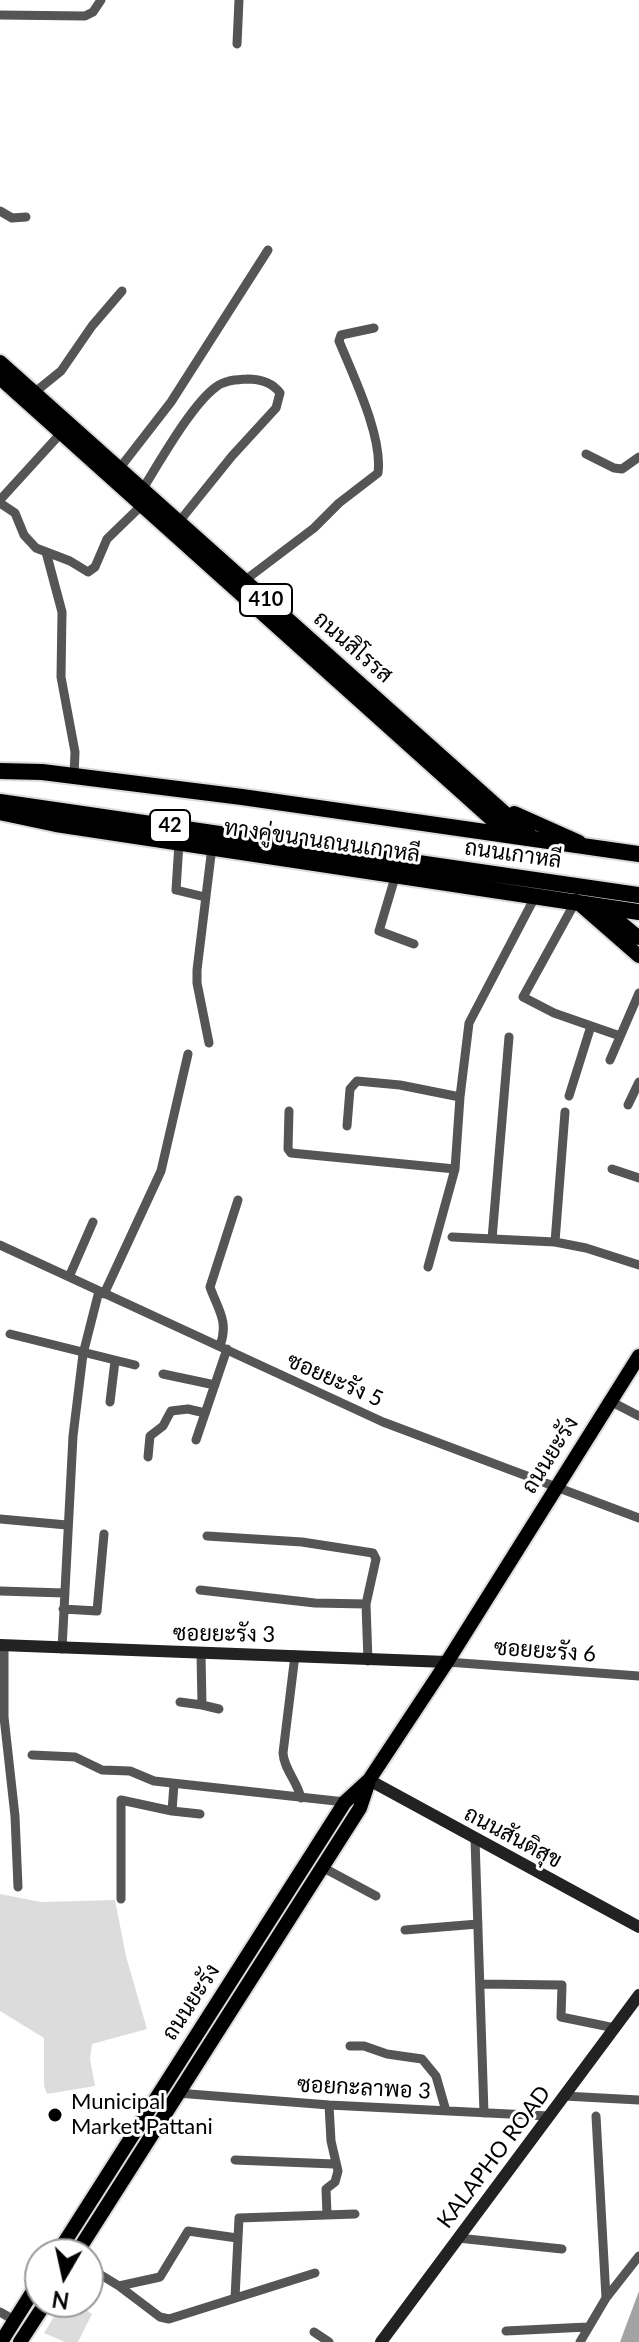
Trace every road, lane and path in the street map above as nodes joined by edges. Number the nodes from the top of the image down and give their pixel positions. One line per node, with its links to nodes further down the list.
1 (101, 0): 3 (street)
2 (239, 0): 4 (street)
3 (0, 15)
4 (237, 44)
5 (0, 211): 6 (street)
6 (26, 217)
7 (268, 250): 16 (street)
8 (122, 291): 12 (street)
9 (374, 328): 22 (street)
10 (0, 362): 12 (main road, ถนนสิโรรส / 410)
11 (0, 378): 13 (main road, ถนนสิโรรส / 410)
12 (35, 392): 16 (main road, ถนนสิโรรส / 410)
13 (62, 432): 18 (street); 19 (main road, ถนนสิโรรส / 410)
14 (586, 454): 15 (street)
15 (639, 457)
16 (119, 469): 17 (main road, ถนนสิโรรส / 410)
17 (142, 490): 20 (main road, ถนนสิโรรส / 410); 20 (street)
18 (0, 501): 21 (street)
19 (142, 505): 21 (street); 25 (main road, ถนนสิโรรส / 410)
20 (178, 523): 22 (main road, ถนนสิโรรส / 410)
21 (46, 552): 24 (street)
22 (244, 581): 27 (main road, ถนนสิโรรส / 410)
23 (0, 771): 24 (highway, ทางคู่ขนานถนนเกาหลี)
24 (74, 776): 29 (highway, ทางคู่ขนานถนนเกาหลี)
25 (465, 795): 29 (main road); 30 (main road, ถนนสิโรรส / 410)
26 (0, 802): 38 (highway, ถนนเกาหลี / 42)
27 (496, 804): 31 (main road, ถนนสิโรรส / 410); 34 (main road)
28 (0, 812): 32 (highway, ทางคู่ขนานถนนเกาหลี)
29 (448, 827): 30 (highway, ทางคู่ขนานถนนเกาหลี)
30 (509, 835): 31 (highway, ทางคู่ขนานถนนเกาหลี)
31 (533, 838): 34 (highway, ทางคู่ขนานถนนเกาหลี)
32 (179, 843): 33 (highway, ทางคู่ขนานถนนเกาหลี); 39 (street)
33 (212, 847): 36 (highway, ทางคู่ขนานถนนเกาหลี); 39 (street)
34 (591, 847): 35 (highway, ทางคู่ขนานถนนเกาหลี)
35 (639, 854)
36 (396, 874): 37 (highway, ทางคู่ขนานถนนเกาหลี); 44 (street)
37 (536, 895): 40 (highway, ทางคู่ขนานถนนเกาหลี); 55 (street)
38 (639, 895)
39 (205, 897): 50 (street)
40 (574, 904): 41 (highway, ทางคู่ขนานถนนเกาหลี); 45 (main road); 47 (street)
41 (601, 905): 42 (highway, ทางคู่ขนานถนนเกาหลี); 43 (main road)
42 (639, 912)
43 (639, 938)
44 (414, 944)
45 (639, 956)
46 (639, 993): 48 (street)
47 (591, 1026): 48 (street); 54 (street)
48 (620, 1036): 52 (street)
49 (509, 1037): 66 (street)
50 (209, 1043)
51 (188, 1054): 72 (street)
52 (610, 1060)
53 (639, 1082): 56 (street)
54 (569, 1096)
55 (460, 1097): 59 (street); 60 (street)
56 (628, 1105)
57 (289, 1111): 60 (street)
58 (565, 1112): 67 (street)
59 (347, 1126)
60 (455, 1169): 70 (street)
61 (612, 1169): 62 (street)
62 (639, 1178)
63 (238, 1200): 74 (street)
64 (93, 1222): 71 (street)
65 (452, 1237): 66 (street)
66 (492, 1239): 67 (street)
67 (555, 1242): 69 (street)
68 (0, 1245): 71 (street, ซอยยะรัง 5)
69 (639, 1265)
70 (428, 1267)
71 (69, 1277): 72 (street, ซอยยะรัง 5)
72 (102, 1292): 74 (street, ซอยยะรัง 5); 75 (street)
73 (10, 1334): 75 (street)
74 (224, 1348): 80 (street); 87 (street, ซอยยะรัง 5)
75 (83, 1354): 77 (street); 90 (street)
76 (639, 1356): 81 (main road, ถนนยะรัง)
77 (115, 1361): 78 (street); 82 (street)
78 (135, 1365)
79 (163, 1374): 80 (street)
80 (215, 1385): 83 (street)
81 (610, 1401): 84 (street); 87 (main road, ถนนยะรัง)
82 (110, 1402)
83 (205, 1413): 85 (street); 86 (street)
84 (639, 1416)
85 (196, 1440)
86 (148, 1457)
87 (555, 1488): 88 (street, ซอยยะรัง 5); 103 (main road, ถนนยะรัง)
88 (639, 1518)
89 (0, 1519): 90 (street)
90 (67, 1525): 95 (street)
91 (104, 1534): 97 (street)
92 (207, 1536): 96 (street)
93 (200, 1590): 96 (street)
94 (0, 1591): 95 (street)
95 (64, 1593): 97 (street)
96 (366, 1604): 102 (street)
97 (63, 1609): 99 (street)
98 (2, 1645): 99 (street, ซอยยะรัง 3); 117 (street)
99 (62, 1649): 100 (street, ซอยยะรัง 3)
100 (201, 1654): 101 (street, ซอยยะรัง 3); 106 (street)
101 (295, 1655): 102 (street, ซอยยะรัง 3); 111 (street)
102 (368, 1661): 103 (street, ซอยยะรัง 3)
103 (447, 1662): 104 (street, ซอยยะรัง 6); 109 (main road, ถนนยะรัง)
104 (639, 1676)
105 (180, 1702): 106 (street)
106 (202, 1705): 107 (street)
107 (219, 1709)
108 (32, 1755): 110 (street)
109 (369, 1780): 112 (main road, ถนนยะรัง); 115 (street, ถนนสันติสุข); 116 (main road, ถนนยะรัง)
110 (174, 1784): 111 (street); 113 (street)
111 (301, 1798): 112 (street)
112 (345, 1802): 123 (main road, ถนนยะรัง)
113 (172, 1811): 114 (street); 119 (street)
114 (200, 1814)
115 (475, 1839): 120 (street); 121 (street, ถนนสันติสุข)
116 (322, 1867): 118 (street); 123 (main road, ถนนยะรัง)
117 (18, 1887)
118 (376, 1896)
119 (121, 1899)
120 (478, 1924): 122 (street); 124 (street)
121 (639, 1927)
122 (405, 1930)
123 (247, 1970): 128 (main road, ถนนยะรัง); 140 (main road, ถนนยะรัง)
124 (480, 1984): 126 (street); 133 (street)
125 (639, 1995): 126 (street, KALAPHO ROAD)
126 (615, 2028): 129 (street, KALAPHO ROAD)
127 (350, 2046): 132 (street)
128 (177, 2093): 131 (street, ซอยกะลาพอ 3); 141 (main road, ถนนยะรัง)
129 (564, 2096): 130 (street); 134 (street, KALAPHO ROAD)
130 (639, 2100)
131 (329, 2105): 132 (street, ซอยกะลาพอ 3); 137 (street)
132 (446, 2111): 133 (street, ซอยกะลาพอ 3)
133 (484, 2113): 134 (street, ซอยกะลาพอ 3)
134 (549, 2116): 143 (street, KALAPHO ROAD)
135 (596, 2116): 150 (street)
136 (235, 2160): 137 (street)
137 (334, 2164): 139 (street)
138 (355, 2214): 139 (street)
139 (327, 2215): 142 (street)
140 (68, 2238)
141 (86, 2238)
142 (237, 2238): 148 (street); 149 (street)
143 (458, 2238): 144 (street); 161 (street, KALAPHO ROAD)
144 (562, 2249)
145 (639, 2256): 150 (street)
146 (315, 2273): 149 (street)
147 (104, 2277): 148 (street)
148 (119, 2286): 149 (street)
149 (235, 2298)
150 (606, 2298): 155 (street)
151 (24, 2305): 154 (main road)
152 (0, 2312): 154 (street)
153 (36, 2318): 159 (main road)
154 (14, 2320): 158 (main road)
155 (587, 2327): 156 (street); 162 (street)
156 (506, 2331)
157 (314, 2332): 160 (street)
158 (1, 2342)
159 (20, 2342)
160 (329, 2342)
161 (381, 2342)
162 (580, 2342)

